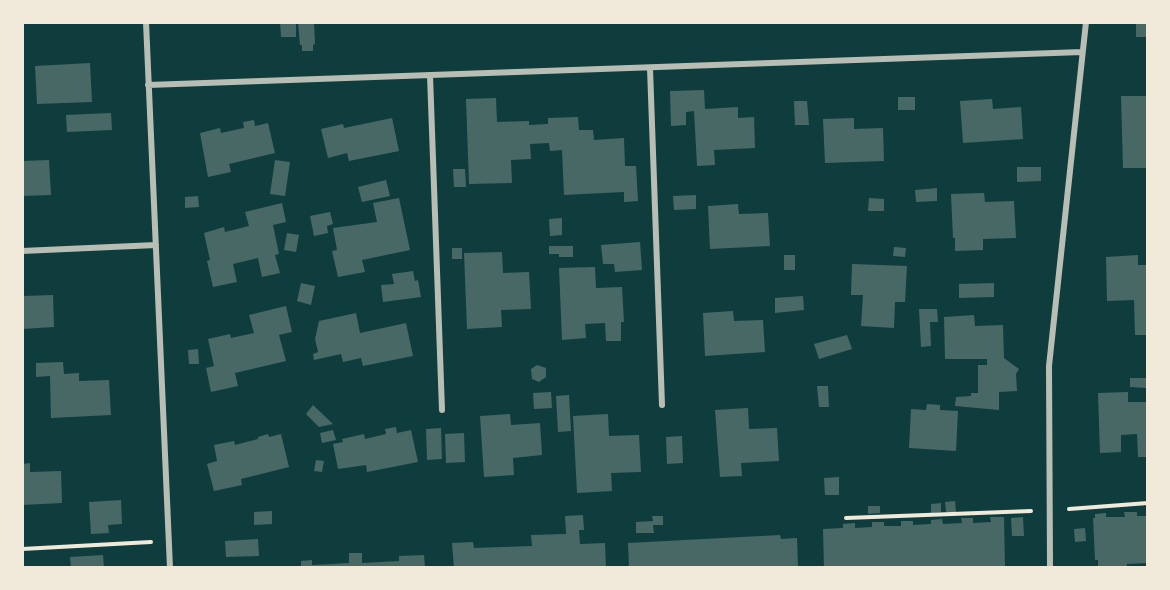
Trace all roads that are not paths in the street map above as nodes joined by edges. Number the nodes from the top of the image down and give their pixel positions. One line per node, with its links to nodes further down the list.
1 (146, 22): 6 (street)
2 (1086, 22): 3 (street)
3 (1082, 52): 4 (street); 12 (street)
4 (650, 68): 5 (street); 9 (street)
5 (430, 75): 6 (street); 10 (street)
6 (148, 85): 7 (street)
7 (156, 245): 8 (street); 11 (street)
8 (22, 251)
9 (662, 405)
10 (442, 410)
11 (170, 567)
12 (1050, 567)

